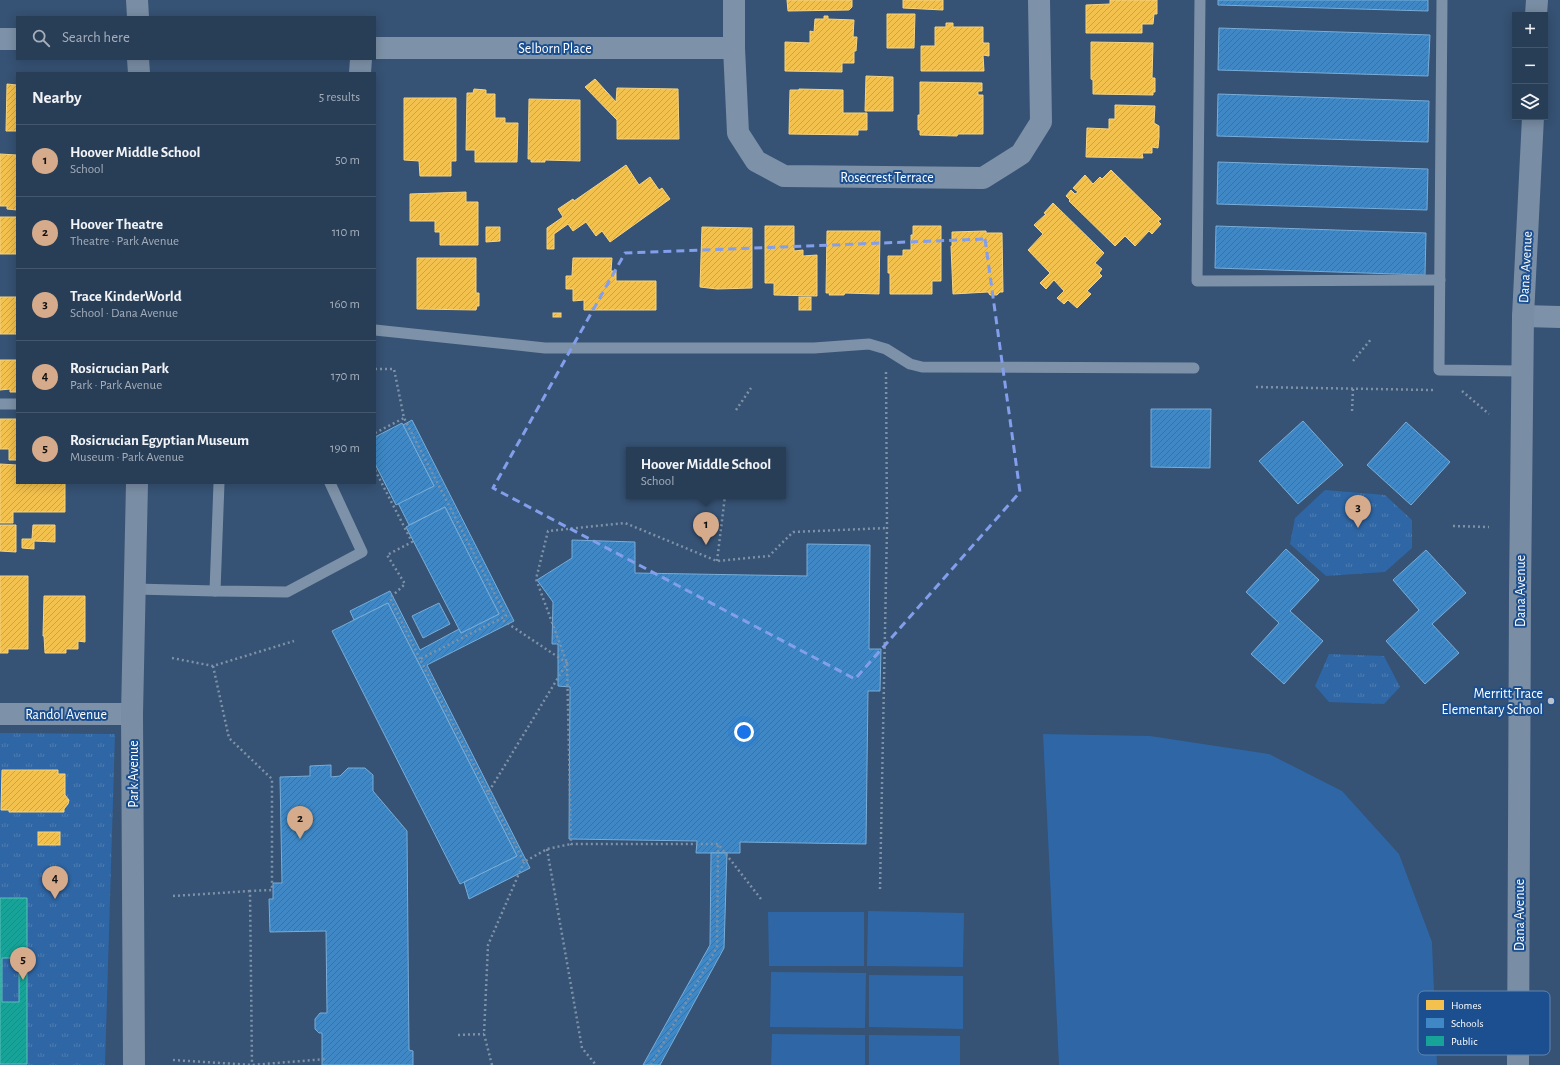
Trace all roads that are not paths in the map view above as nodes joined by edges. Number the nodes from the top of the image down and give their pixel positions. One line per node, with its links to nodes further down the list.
1 (137, 0): 8 (street)
2 (734, 0): 12 (street, Rosecrest Terrace)
3 (1040, 0): 12 (street, Rosecrest Terrace)
4 (1200, 0): 18 (lane)
5 (1442, 0): 18 (lane)
6 (1537, 0): 7 (street)
7 (1536, 12)
8 (138, 16)
9 (0, 39): 10 (street)
10 (16, 39)
11 (376, 48): 12 (street, Selborn Place)
12 (734, 48)
13 (138, 60): 15 (street)
14 (361, 60): 16 (street)
15 (139, 72)
16 (360, 72)
17 (1532, 120): 19 (street, Dana Avenue)
18 (1440, 280): 23 (lane)
19 (1523, 316): 20 (street); 23 (street, Dana Avenue)
20 (1560, 317)
21 (376, 330): 22 (lane)
22 (1194, 368)
23 (1522, 371): 33 (street, Dana Avenue)
24 (0, 404): 25 (lane)
25 (16, 404)
26 (137, 484): 29 (street, Park Avenue)
27 (219, 484): 30 (lane)
28 (330, 484): 30 (lane)
29 (135, 589): 30 (lane); 32 (street, Park Avenue)
30 (215, 591)
31 (0, 714): 32 (street, Randol Avenue)
32 (132, 714): 35 (street, Park Avenue)
33 (1518, 991)
34 (1518, 1055): 36 (street, Dana Avenue)
35 (134, 1065)
36 (1518, 1065)

